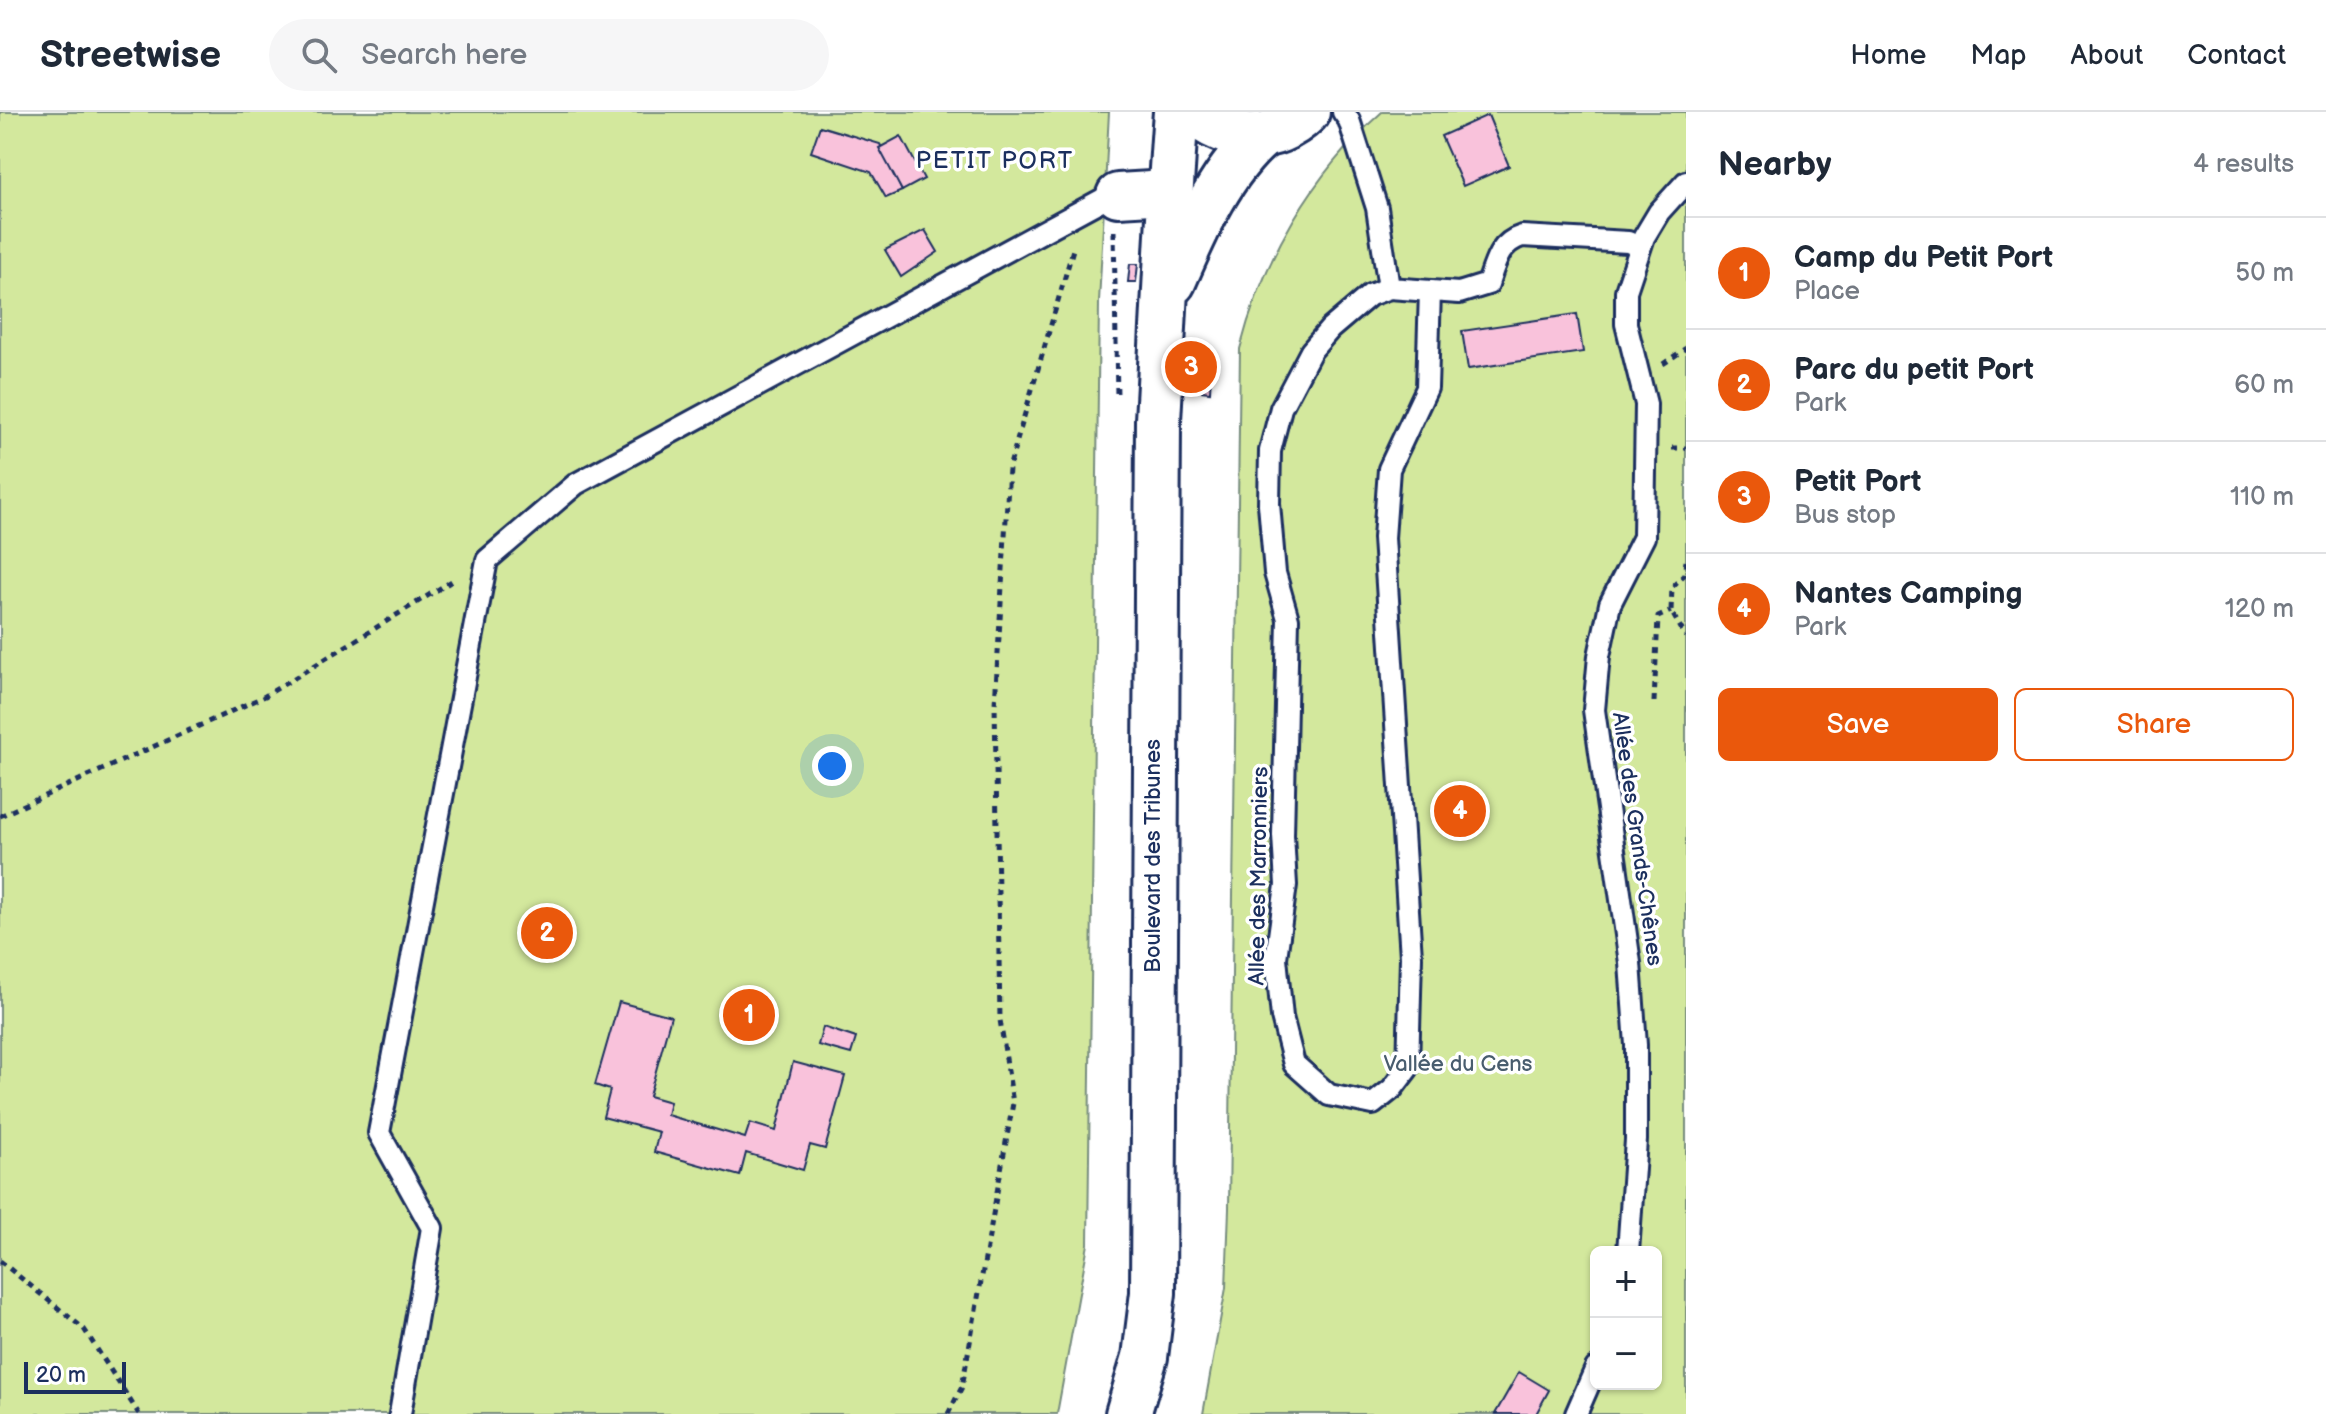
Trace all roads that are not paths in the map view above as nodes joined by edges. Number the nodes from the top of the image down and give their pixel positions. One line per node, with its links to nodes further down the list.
1 (1176, 112): 7 (street, Boulevard des Tribunes)
2 (1194, 112): 5 (street)
3 (1307, 112): 5 (street)
4 (1343, 112): 10 (lane)
5 (1263, 135): 12 (street, Boulevard des Tribunes)
6 (1686, 182): 9 (lane, Allée des Grands-Chênes)
7 (1168, 192): 8 (street); 12 (street, Boulevard des Tribunes)
8 (1100, 202): 15 (lane)
9 (1640, 247): 11 (lane); 13 (lane, Allée des Grands-Chênes)
10 (1389, 288): 11 (lane); 11 (lane, Allée des Marronniers)
11 (1430, 291)
12 (1167, 295): 16 (street, Boulevard des Tribunes)
13 (1628, 1246)
14 (1590, 1382): 17 (lane)
15 (400, 1414)
16 (1128, 1414)
17 (1576, 1414)

